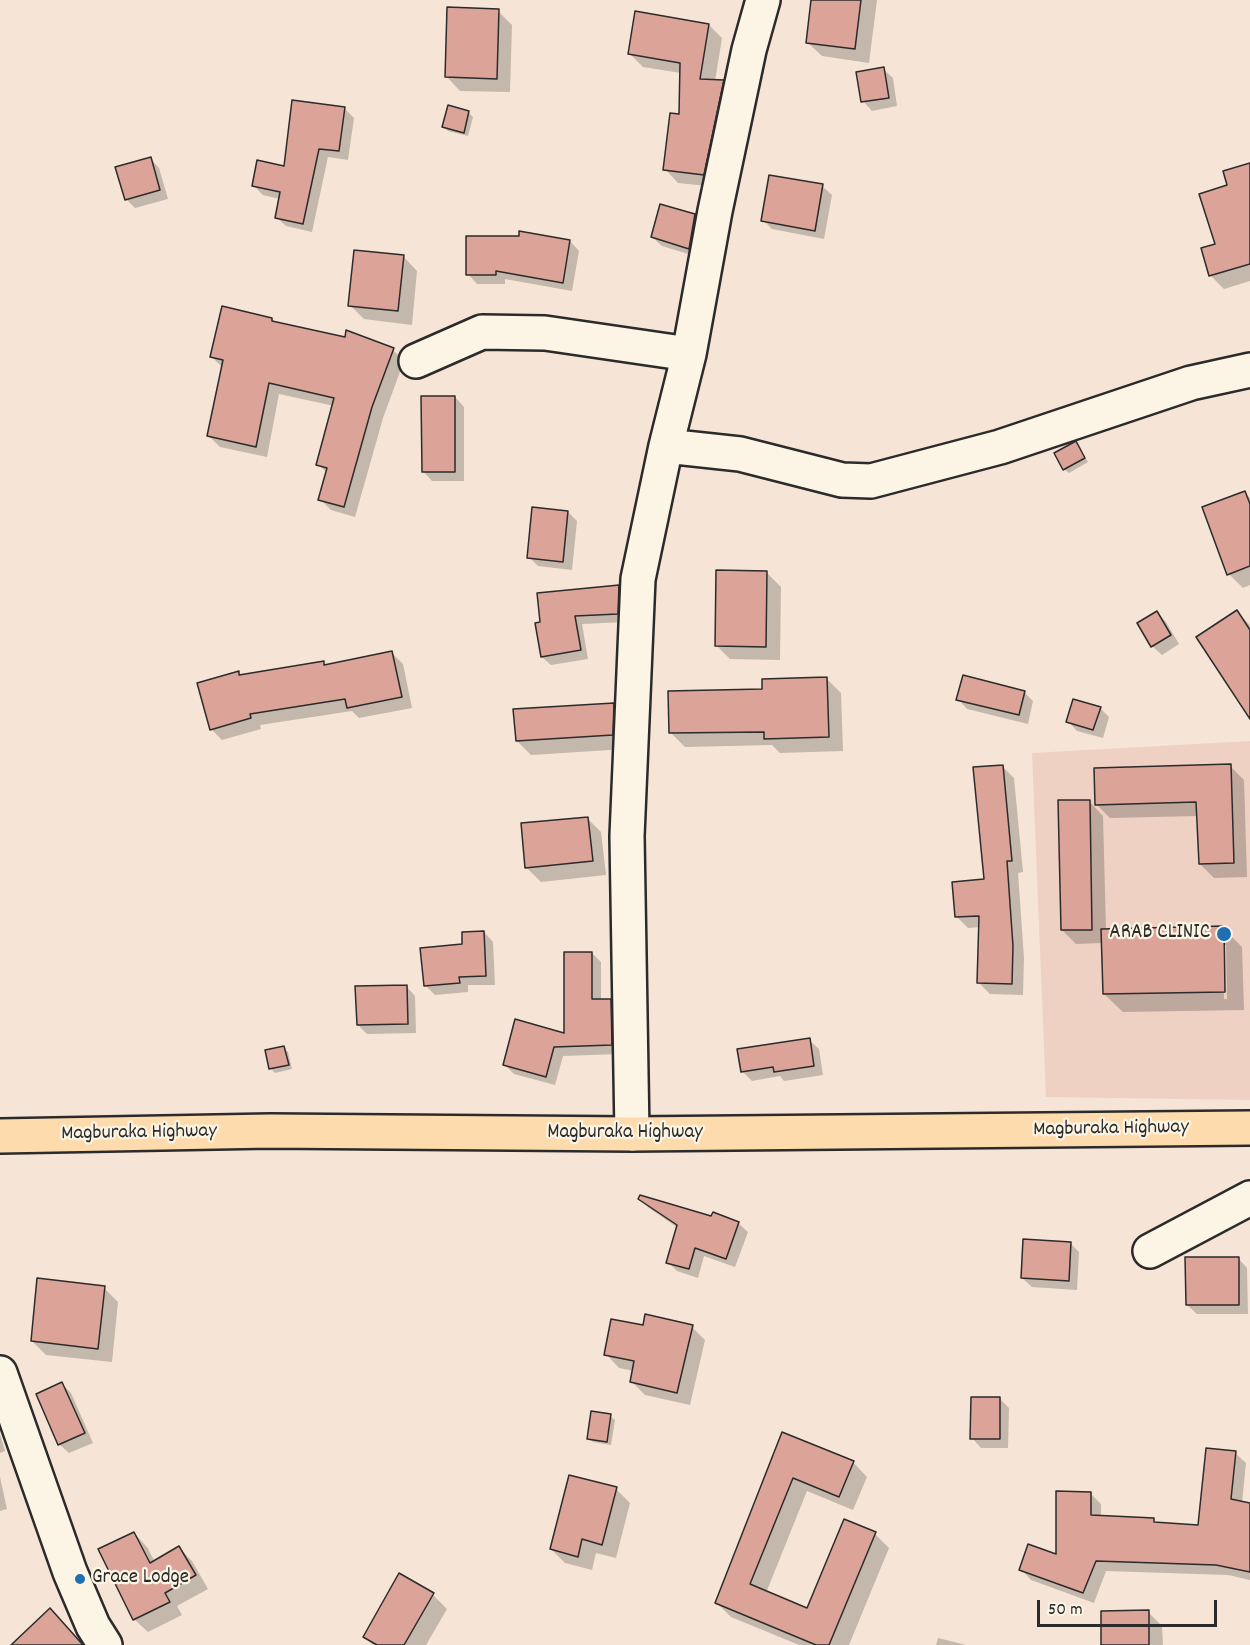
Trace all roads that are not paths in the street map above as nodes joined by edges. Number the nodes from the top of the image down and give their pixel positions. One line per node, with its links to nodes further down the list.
1 (763, 0): 2 (street)
2 (688, 354): 3 (street); 5 (street)
3 (416, 361)
4 (1250, 370): 5 (street)
5 (666, 446): 7 (street)
6 (1250, 1128): 7 (main road, Magburaka Highway)
7 (632, 1134): 8 (main road, Magburaka Highway)
8 (0, 1136)
9 (1250, 1198): 10 (street)
10 (1150, 1251)
11 (0, 1372): 12 (street)
12 (105, 1645)

